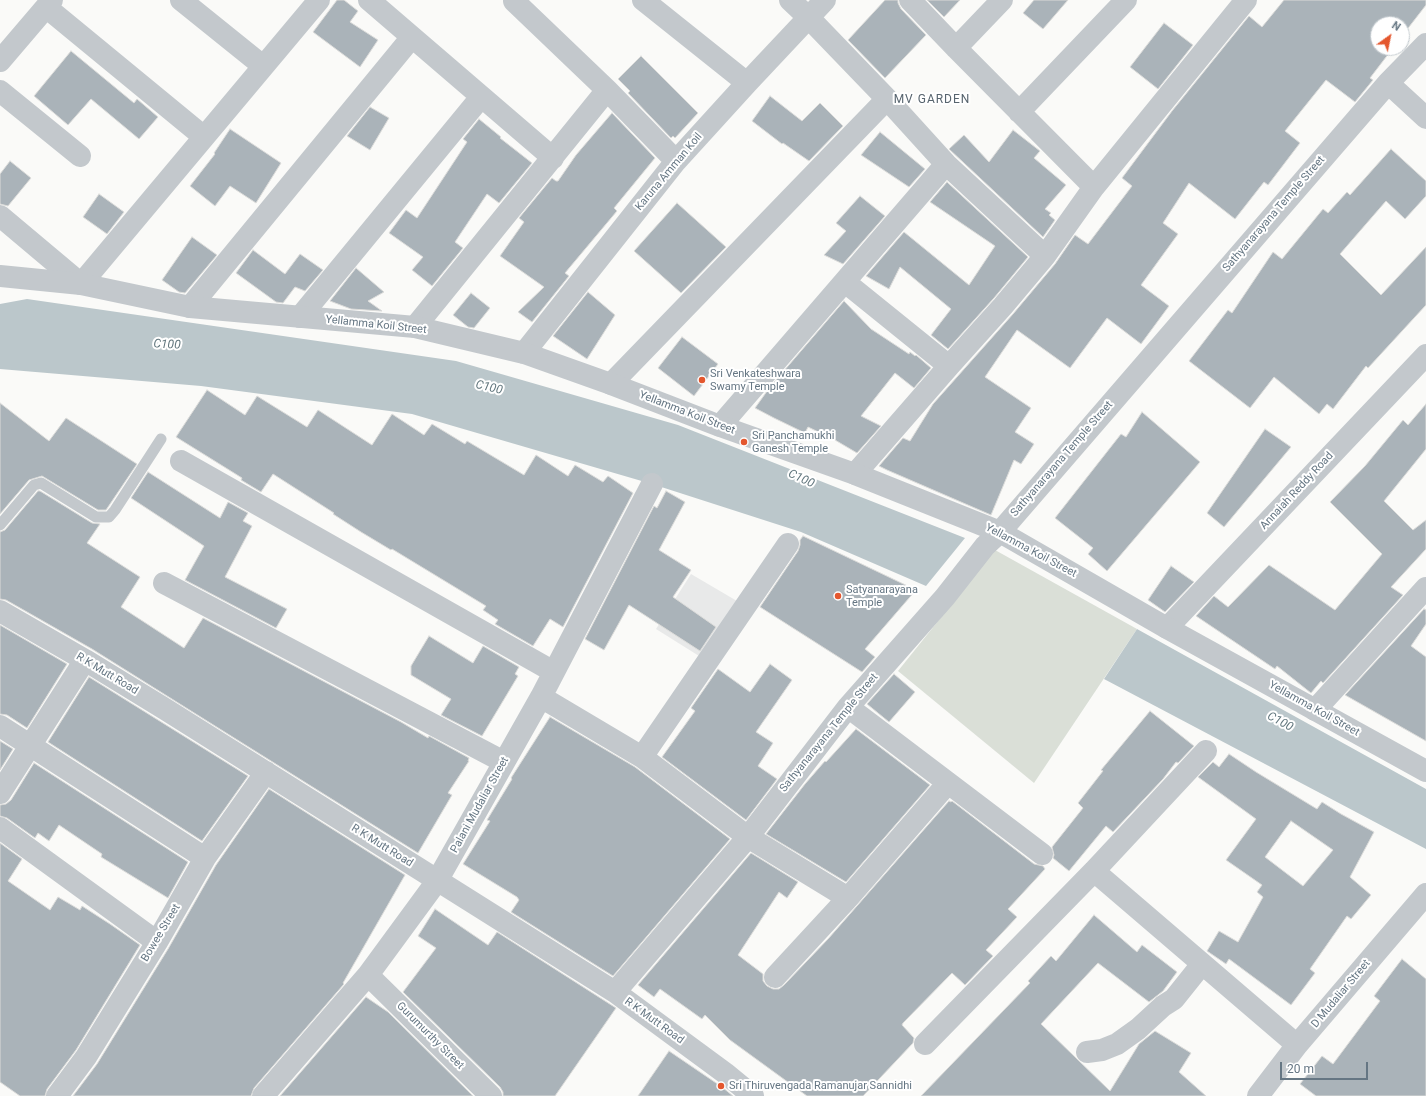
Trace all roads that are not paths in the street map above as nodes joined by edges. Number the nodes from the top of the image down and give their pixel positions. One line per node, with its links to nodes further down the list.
1 (181, 0): 18 (street)
2 (319, 0): 18 (street)
3 (369, 0): 14 (street)
4 (643, 0): 19 (street)
5 (790, 0): 13 (street)
6 (825, 0): 13 (street, Karuna Amman Koil)
7 (910, 0): 16 (street)
8 (1002, 0): 16 (street)
9 (1126, 0): 25 (street)
10 (1246, 0): 32 (street)
11 (514, 1): 21 (street)
12 (49, 4): 17 (street); 27 (street)
13 (809, 18): 19 (street, Karuna Amman Koil); 24 (street)
14 (412, 36): 23 (street); 38 (street)
15 (1426, 44): 20 (street, Sathyanarayana Temple Street)
16 (956, 48): 25 (street)
17 (0, 61)
18 (263, 66): 27 (street)
19 (747, 83): 30 (street, Karuna Amman Koil)
20 (1388, 83): 26 (street); 51 (street, Sathyanarayana Temple Street)
21 (607, 90): 29 (street); 30 (street)
22 (0, 91): 28 (street)
23 (481, 97): 29 (street); 39 (street)
24 (887, 99): 31 (street); 44 (street)
25 (1019, 112): 32 (street)
26 (1426, 118)
27 (204, 137): 37 (street)
28 (80, 156)
29 (553, 158): 40 (street)
30 (676, 161): 41 (street, Karuna Amman Koil)
31 (946, 164): 34 (street); 36 (street)
32 (1094, 187): 34 (street)
33 (0, 216): 37 (street)
34 (1046, 256): 43 (street)
35 (0, 276): 37 (street, Yellamma Koil Street)
36 (845, 282): 43 (street); 45 (street)
37 (81, 284): 38 (street, Yellamma Koil Street)
38 (190, 306): 39 (street, Yellamma Koil Street)
39 (300, 317): 40 (street, Yellamma Koil Street)
40 (415, 327): 41 (street, Yellamma Koil Street)
41 (524, 353): 44 (street, Yellamma Koil Street)
42 (1426, 355): 56 (street, Annaiah Reddy Road)
43 (949, 366): 48 (street)
44 (611, 384): 45 (street, Yellamma Koil Street)
45 (720, 426): 48 (street, Yellamma Koil Street)
46 (162, 439): 50 (lane)
47 (181, 462): 58 (street)
48 (855, 474): 51 (street, Yellamma Koil Street)
49 (652, 484): 58 (street, Palani Mudaliar Street)
50 (0, 525)
51 (992, 539): 56 (street, Yellamma Koil Street); 60 (street, Sathyanarayana Temple Street)
52 (788, 544): 65 (street)
53 (164, 583): 66 (street)
54 (1426, 588): 61 (street)
55 (0, 611): 57 (street, R K Mutt Road)
56 (1167, 628): 61 (street, Yellamma Koil Street)
57 (85, 660): 63 (street); 68 (street, R K Mutt Road)
58 (554, 672): 59 (street, Palani Mudaliar Street)
59 (541, 697): 65 (street); 66 (street, Palani Mudaliar Street)
60 (848, 707): 69 (street); 72 (street, Sathyanarayana Temple Street)
61 (1315, 710): 67 (street, Yellamma Koil Street)
62 (0, 726): 63 (street)
63 (30, 745): 70 (street); 74 (street)
64 (1206, 751): 75 (street)
65 (642, 757): 72 (street)
66 (504, 762): 76 (street, Palani Mudaliar Street)
67 (1426, 771)
68 (266, 772): 74 (street, Bowee Street); 76 (street, R K Mutt Road)
69 (948, 783): 73 (street); 78 (street)
70 (0, 793)
71 (0, 828): 79 (street)
72 (748, 837): 78 (street); 83 (street, Sathyanarayana Temple Street)
73 (1042, 854)
74 (205, 858): 79 (street, Bowee Street)
75 (1094, 871): 80 (street); 84 (street)
76 (437, 881): 81 (street, Palani Mudaliar Street); 83 (street, R K Mutt Road)
77 (1426, 894): 85 (street, D Mudaliar Street)
78 (848, 898): 82 (street)
79 (157, 942): 87 (street, Bowee Street)
80 (1202, 964): 85 (street); 86 (street)
81 (368, 975): 88 (street, Palani Mudaliar Street); 89 (street, Gurumurthy Street)
82 (775, 977)
83 (614, 992): 90 (street, R K Mutt Road)
84 (925, 1044)
85 (1297, 1045): 91 (street, D Mudaliar Street)
86 (1087, 1052)
87 (58, 1096)
88 (263, 1096)
89 (491, 1096)
90 (753, 1096)
91 (1258, 1096)

